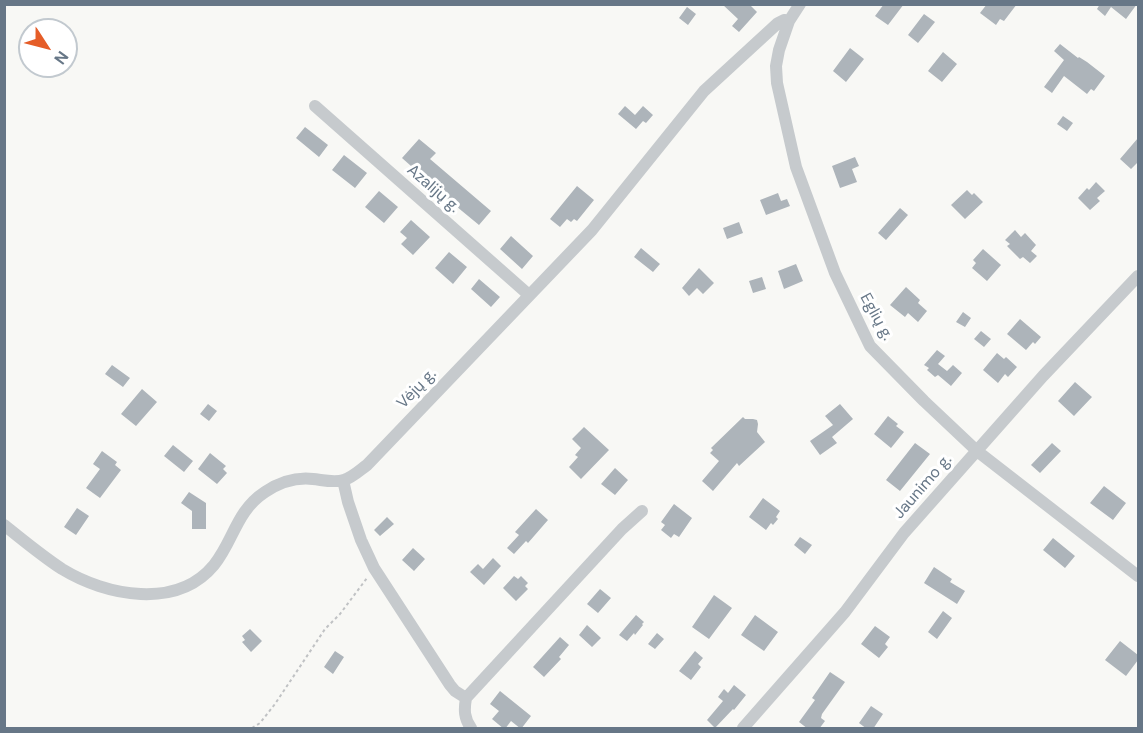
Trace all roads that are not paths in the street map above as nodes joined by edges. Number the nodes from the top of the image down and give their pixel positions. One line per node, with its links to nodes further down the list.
1 (800, 4): 2 (street, Eglių g.)
2 (789, 21): 5 (street, Vėjų g.); 6 (street, Eglių g.)
3 (315, 106): 5 (street, Azalijų g.)
4 (1138, 276): 6 (street, Jaunimo g.)
5 (529, 296): 7 (street, Vėjų g.)
6 (977, 451): 10 (street, Eglių g.); 13 (street, Jaunimo g.)
7 (343, 480): 9 (street); 11 (street)
8 (642, 511): 11 (street)
9 (4, 525)
10 (1138, 576)
11 (466, 698): 12 (street)
12 (471, 729)
13 (743, 729)

